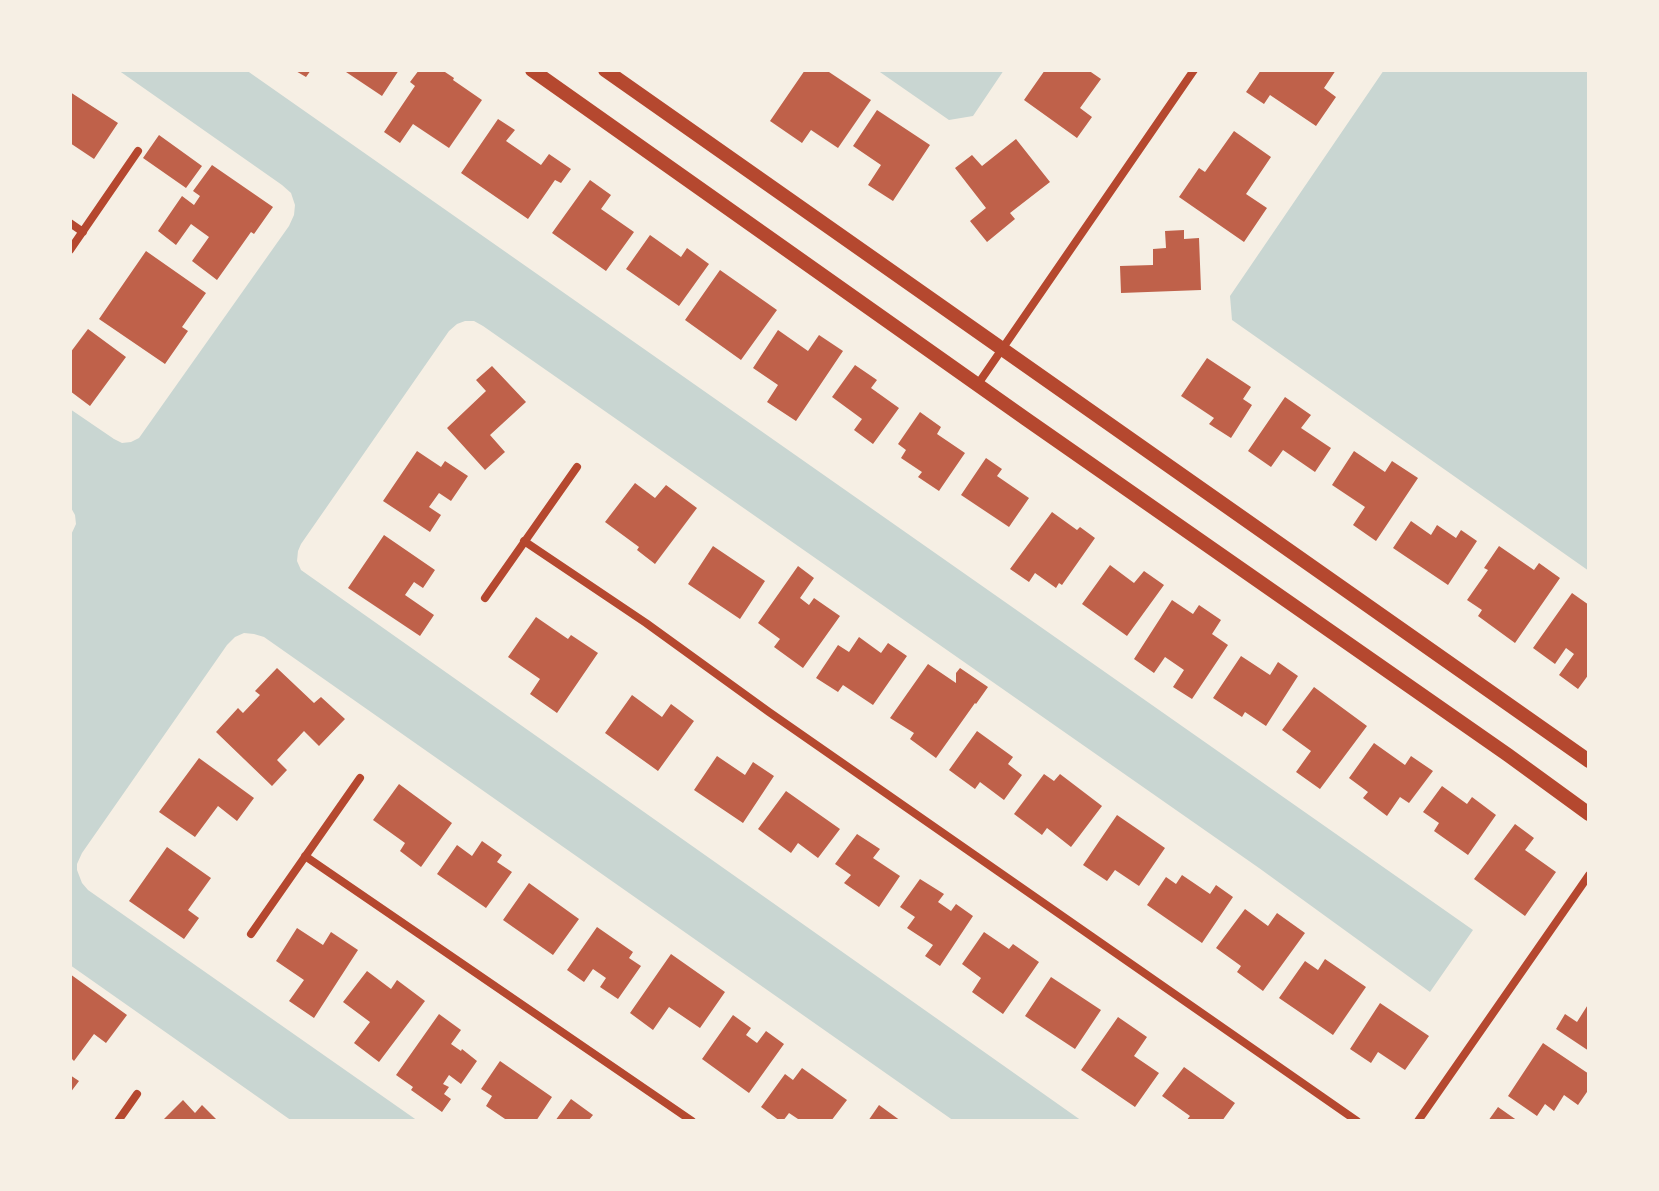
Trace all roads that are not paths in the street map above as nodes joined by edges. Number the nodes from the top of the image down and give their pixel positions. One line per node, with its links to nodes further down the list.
1 (532, 70): 9 (street)
2 (605, 70): 8 (street)
3 (1194, 70): 8 (street)
4 (138, 151): 6 (street)
5 (70, 223): 6 (street)
6 (83, 232): 7 (street)
7 (70, 250)
8 (1002, 349): 9 (street); 13 (street)
9 (978, 384): 15 (street)
10 (577, 467): 11 (street)
11 (524, 541): 12 (street); 22 (street)
12 (485, 598)
13 (1589, 761)
14 (360, 778): 16 (street)
15 (1589, 814)
16 (305, 856): 18 (street); 21 (street)
17 (1589, 875): 23 (street)
18 (251, 934)
19 (137, 1094): 20 (street)
20 (118, 1121)
21 (692, 1121)
22 (1357, 1121)
23 (1418, 1121)

